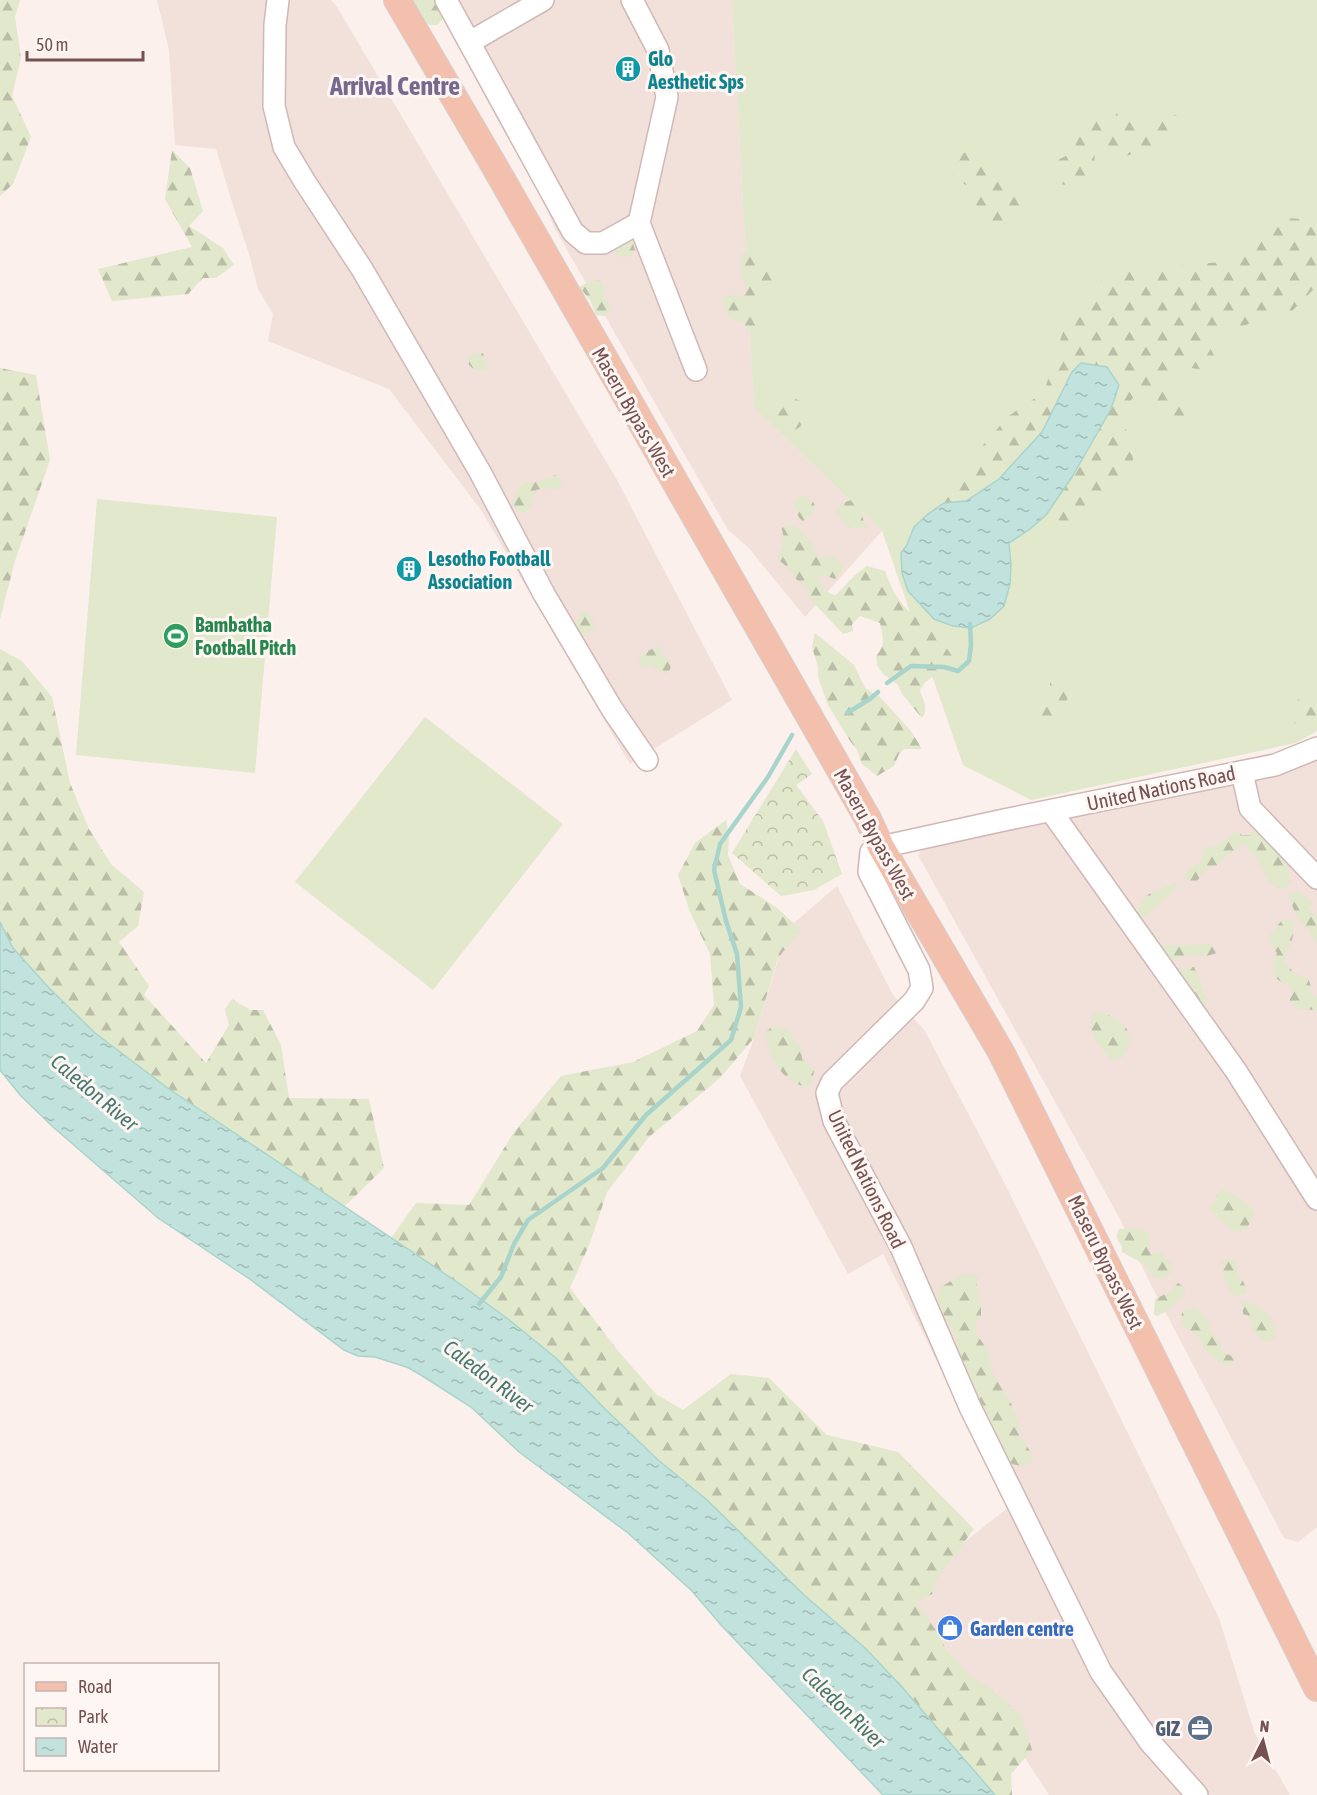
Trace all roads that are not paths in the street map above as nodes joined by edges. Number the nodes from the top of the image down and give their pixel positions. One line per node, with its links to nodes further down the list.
1 (278, 0): 10 (street)
2 (397, 0): 13 (main road, Maseru Bypass West)
3 (446, 0): 6 (street)
4 (543, 0): 6 (street)
5 (632, 0): 7 (street)
6 (470, 42): 7 (street)
7 (639, 223): 8 (street)
8 (696, 370)
9 (1317, 748): 11 (street, United Nations Road)
10 (647, 760)
11 (1242, 772): 12 (street, United Nations Road); 14 (street)
12 (1051, 811): 13 (street, United Nations Road); 15 (street)
13 (881, 847): 16 (main road, Maseru Bypass West); 17 (street, United Nations Road)
14 (1317, 878)
15 (1317, 1198)
16 (1317, 1688)
17 (1197, 1795)

